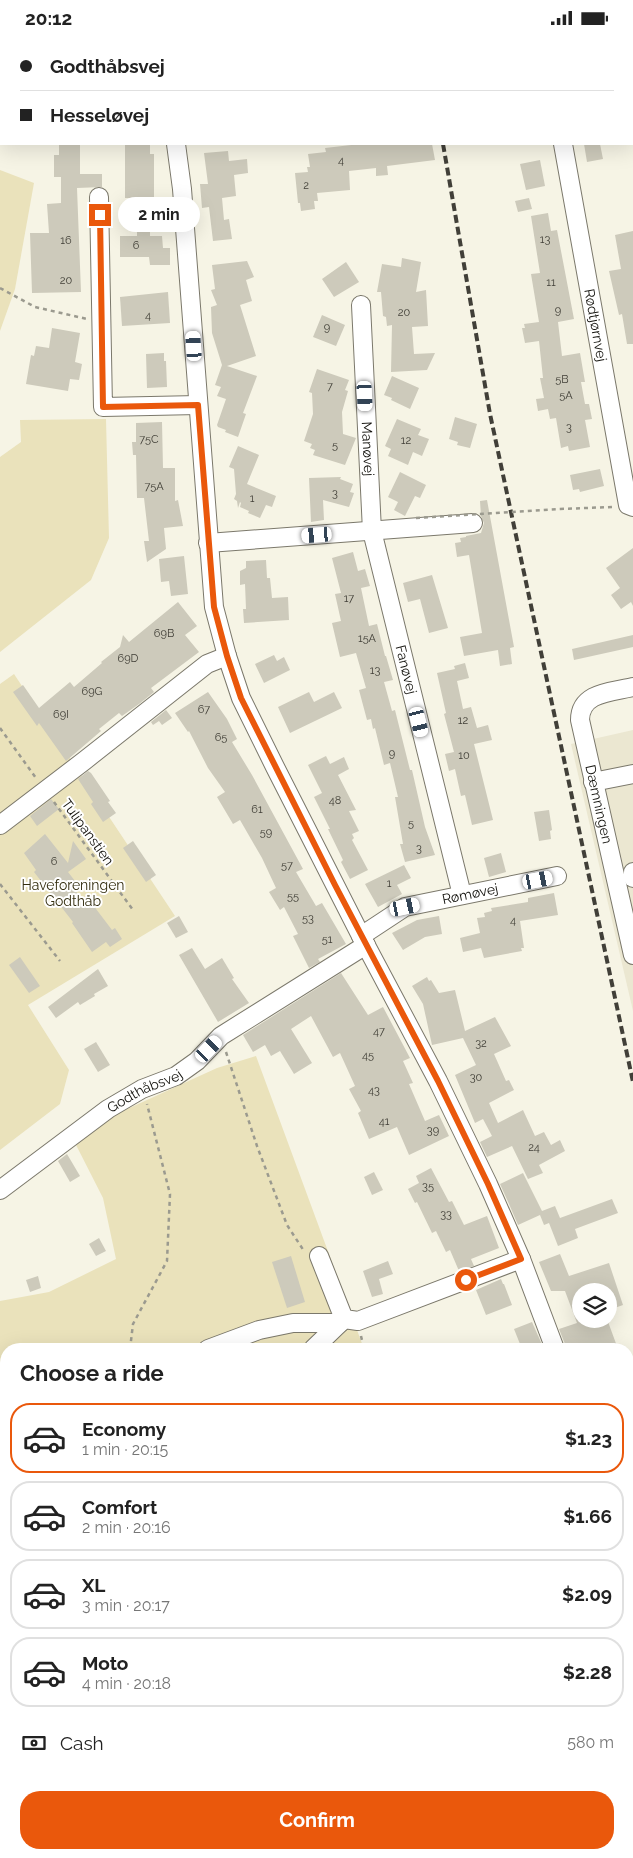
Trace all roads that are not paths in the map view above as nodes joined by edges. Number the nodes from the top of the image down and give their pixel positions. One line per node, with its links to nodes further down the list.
1 (176, 145): 5 (street)
2 (563, 145): 6 (street, Rødtjørnvej)
3 (99, 197): 5 (street)
4 (361, 305): 8 (street, Manøvej)
5 (198, 405): 9 (street)
6 (631, 506)
7 (473, 523): 8 (street)
8 (372, 531): 9 (street); 18 (street, Fanøvej)
9 (208, 543): 10 (street)
10 (227, 656): 14 (street); 19 (street)
11 (633, 687): 13 (street, Dæmningen)
12 (633, 774): 13 (street)
13 (593, 782): 20 (street, Dæmningen)
14 (0, 825)
15 (633, 872): 17 (street)
16 (557, 876): 18 (street, Rømøvej)
17 (633, 878)
18 (462, 895): 19 (street, Rømøvej)
19 (364, 940): 21 (street, Godthåbsvej); 23 (street)
20 (633, 955)
21 (0, 1190)
22 (319, 1257): 24 (street)
23 (521, 1259): 24 (street); 27 (street)
24 (342, 1321): 25 (street); 26 (street)
25 (224, 1343)
26 (319, 1343)
27 (553, 1343)

